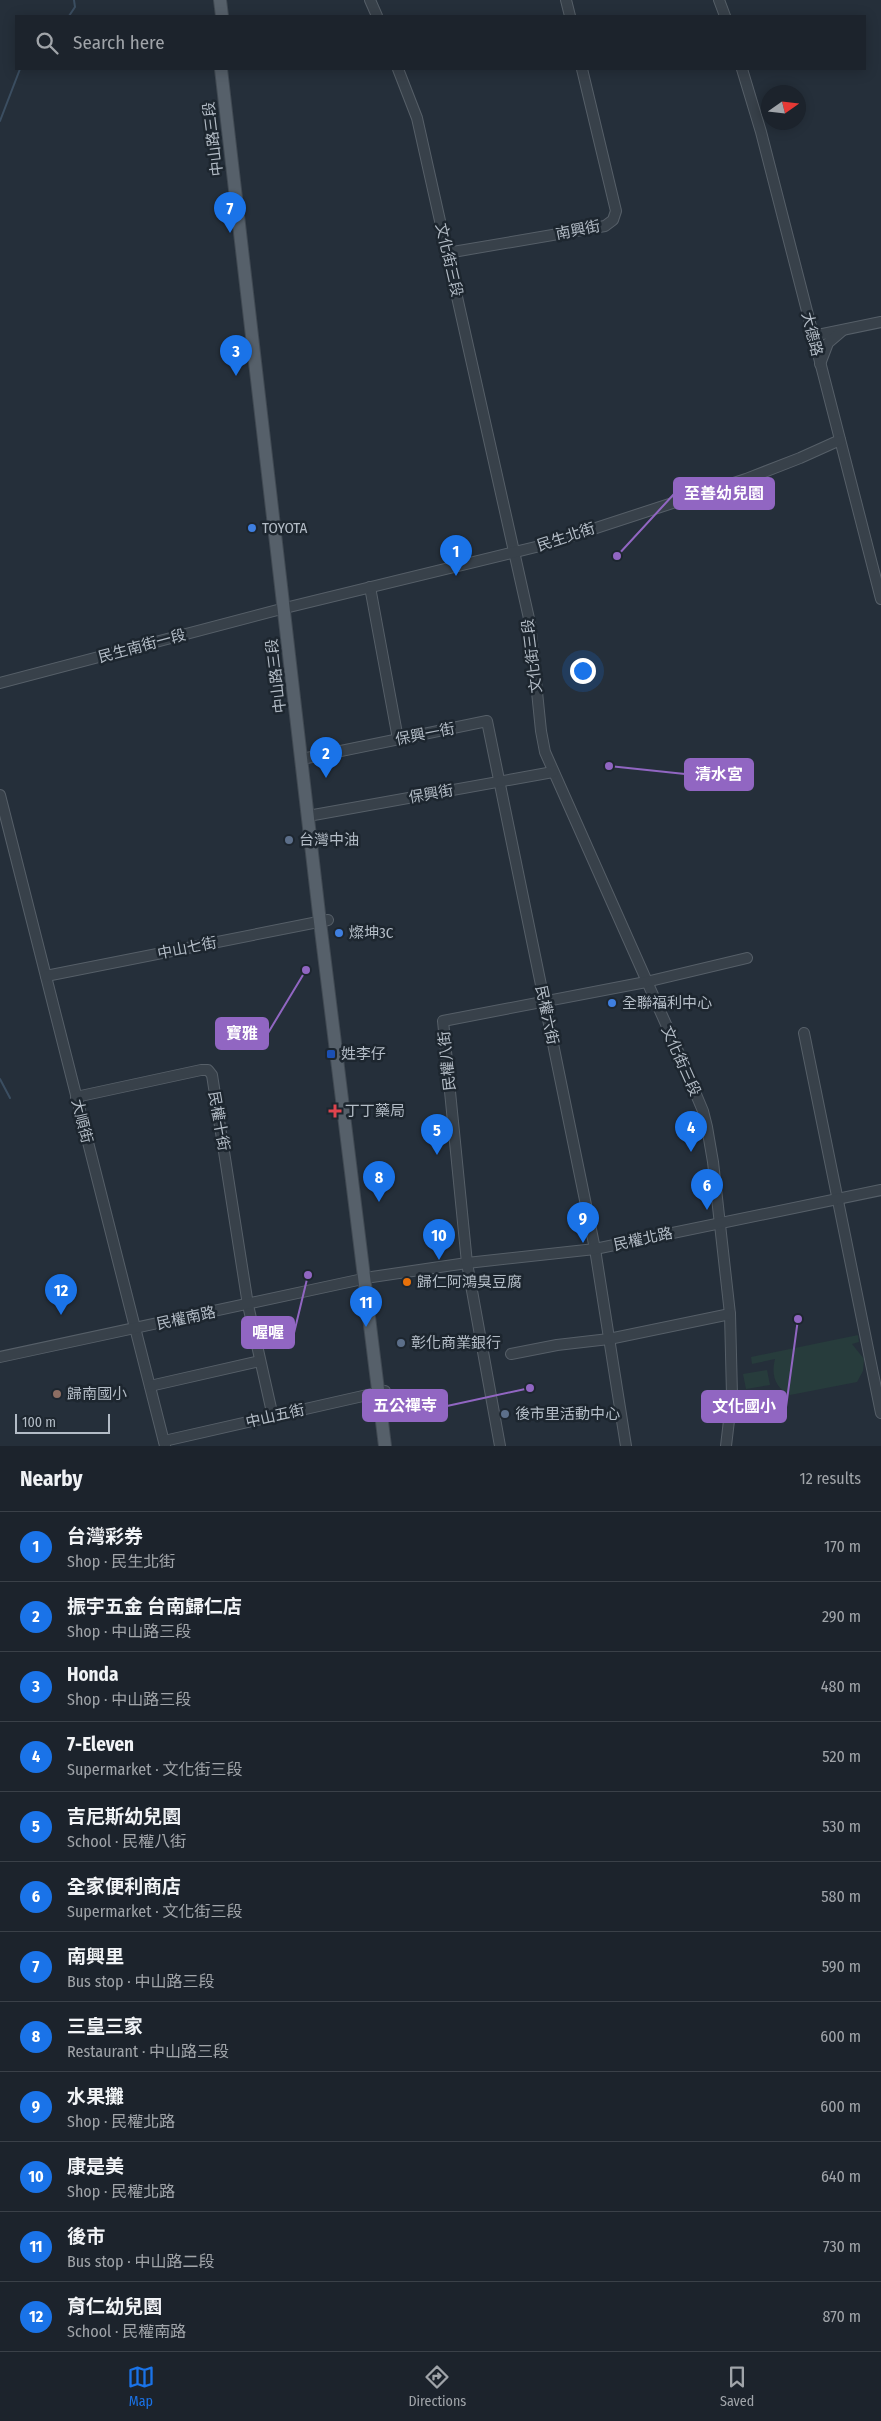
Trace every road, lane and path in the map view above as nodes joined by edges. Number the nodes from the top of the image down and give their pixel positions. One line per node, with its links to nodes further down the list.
1 (212, 0): 6 (main road)
2 (220, 0): 7 (main road)
3 (370, 0): 8 (street)
4 (566, 0): 9 (street)
5 (719, 0): 10 (street)
6 (214, 15)
7 (222, 15)
8 (376, 15)
9 (570, 15)
10 (725, 15)
11 (221, 70): 25 (main road, 中山路三段)
12 (228, 70): 25 (main road, 中山路三段)
13 (398, 70): 16 (street, 文化街三段)
14 (582, 70): 16 (street, 南興街)
15 (742, 70): 19 (street, 大德路)
16 (447, 253): 22 (street, 文化街三段)
17 (881, 322): 18 (street)
18 (847, 328): 19 (street); 20 (street)
19 (813, 336): 20 (street, 大德路)
20 (820, 365): 21 (street, 大德路)
21 (840, 440): 22 (street, 民生北街); 24 (street, 大德路)
22 (514, 553): 23 (street, 民生北街); 29 (street, 文化街三段)
23 (370, 587): 25 (street, 民生北街); 27 (street)
24 (881, 599)
25 (289, 607): 26 (street, 民生南街一段); 28 (main road, 中山路三段)
26 (0, 683)
27 (398, 739): 28 (street, 保興一街); 30 (street, 保興一街)
28 (306, 758): 32 (main road, 中山路三段)
29 (553, 772): 30 (street, 保興街); 36 (street, 文化街三段)
30 (499, 782): 32 (street, 保興街); 37 (street, 民權六街)
31 (0, 795): 35 (street, 大順街)
32 (313, 815): 33 (main road, 中山路三段)
33 (324, 921): 35 (street, 中山七街); 45 (main road, 中山路三段)
34 (747, 958): 36 (street)
35 (46, 976): 39 (street, 大順街)
36 (646, 982): 37 (street); 42 (street, 文化街三段)
37 (544, 1001): 43 (street, 民權六街); 44 (street, 民權八街)
38 (804, 1032): 41 (street)
39 (76, 1097): 46 (street, 民權十街); 48 (street, 大順街)
40 (881, 1190): 41 (street, 民權北路)
41 (837, 1200): 42 (street, 民權北路); 55 (street)
42 (720, 1223): 43 (street, 民權北路); 47 (street, 文化街三段)
43 (595, 1249): 44 (street, 民權北路); 49 (street, 民權六街)
44 (467, 1263): 45 (street, 民權北路); 60 (street)
45 (368, 1278): 46 (street, 民權南路); 54 (main road, 中山路三段)
46 (248, 1305): 48 (street, 民權南路); 52 (street)
47 (730, 1314): 49 (street); 62 (street, 文化街三段)
48 (135, 1329): 51 (street, 民權南路); 53 (street, 大順街)
49 (609, 1339): 50 (street); 61 (street, 民權六街)
50 (511, 1354)
51 (0, 1357)
52 (260, 1361): 53 (street); 56 (street)
53 (150, 1386): 57 (street, 大順街)
54 (382, 1392): 56 (street, 中山五街); 58 (main road); 59 (main road)
55 (881, 1414)
56 (272, 1417): 57 (street, 中山五街)
57 (164, 1444)
58 (385, 1446)
59 (392, 1446)
60 (500, 1446)
61 (626, 1446)
62 (726, 1446)

